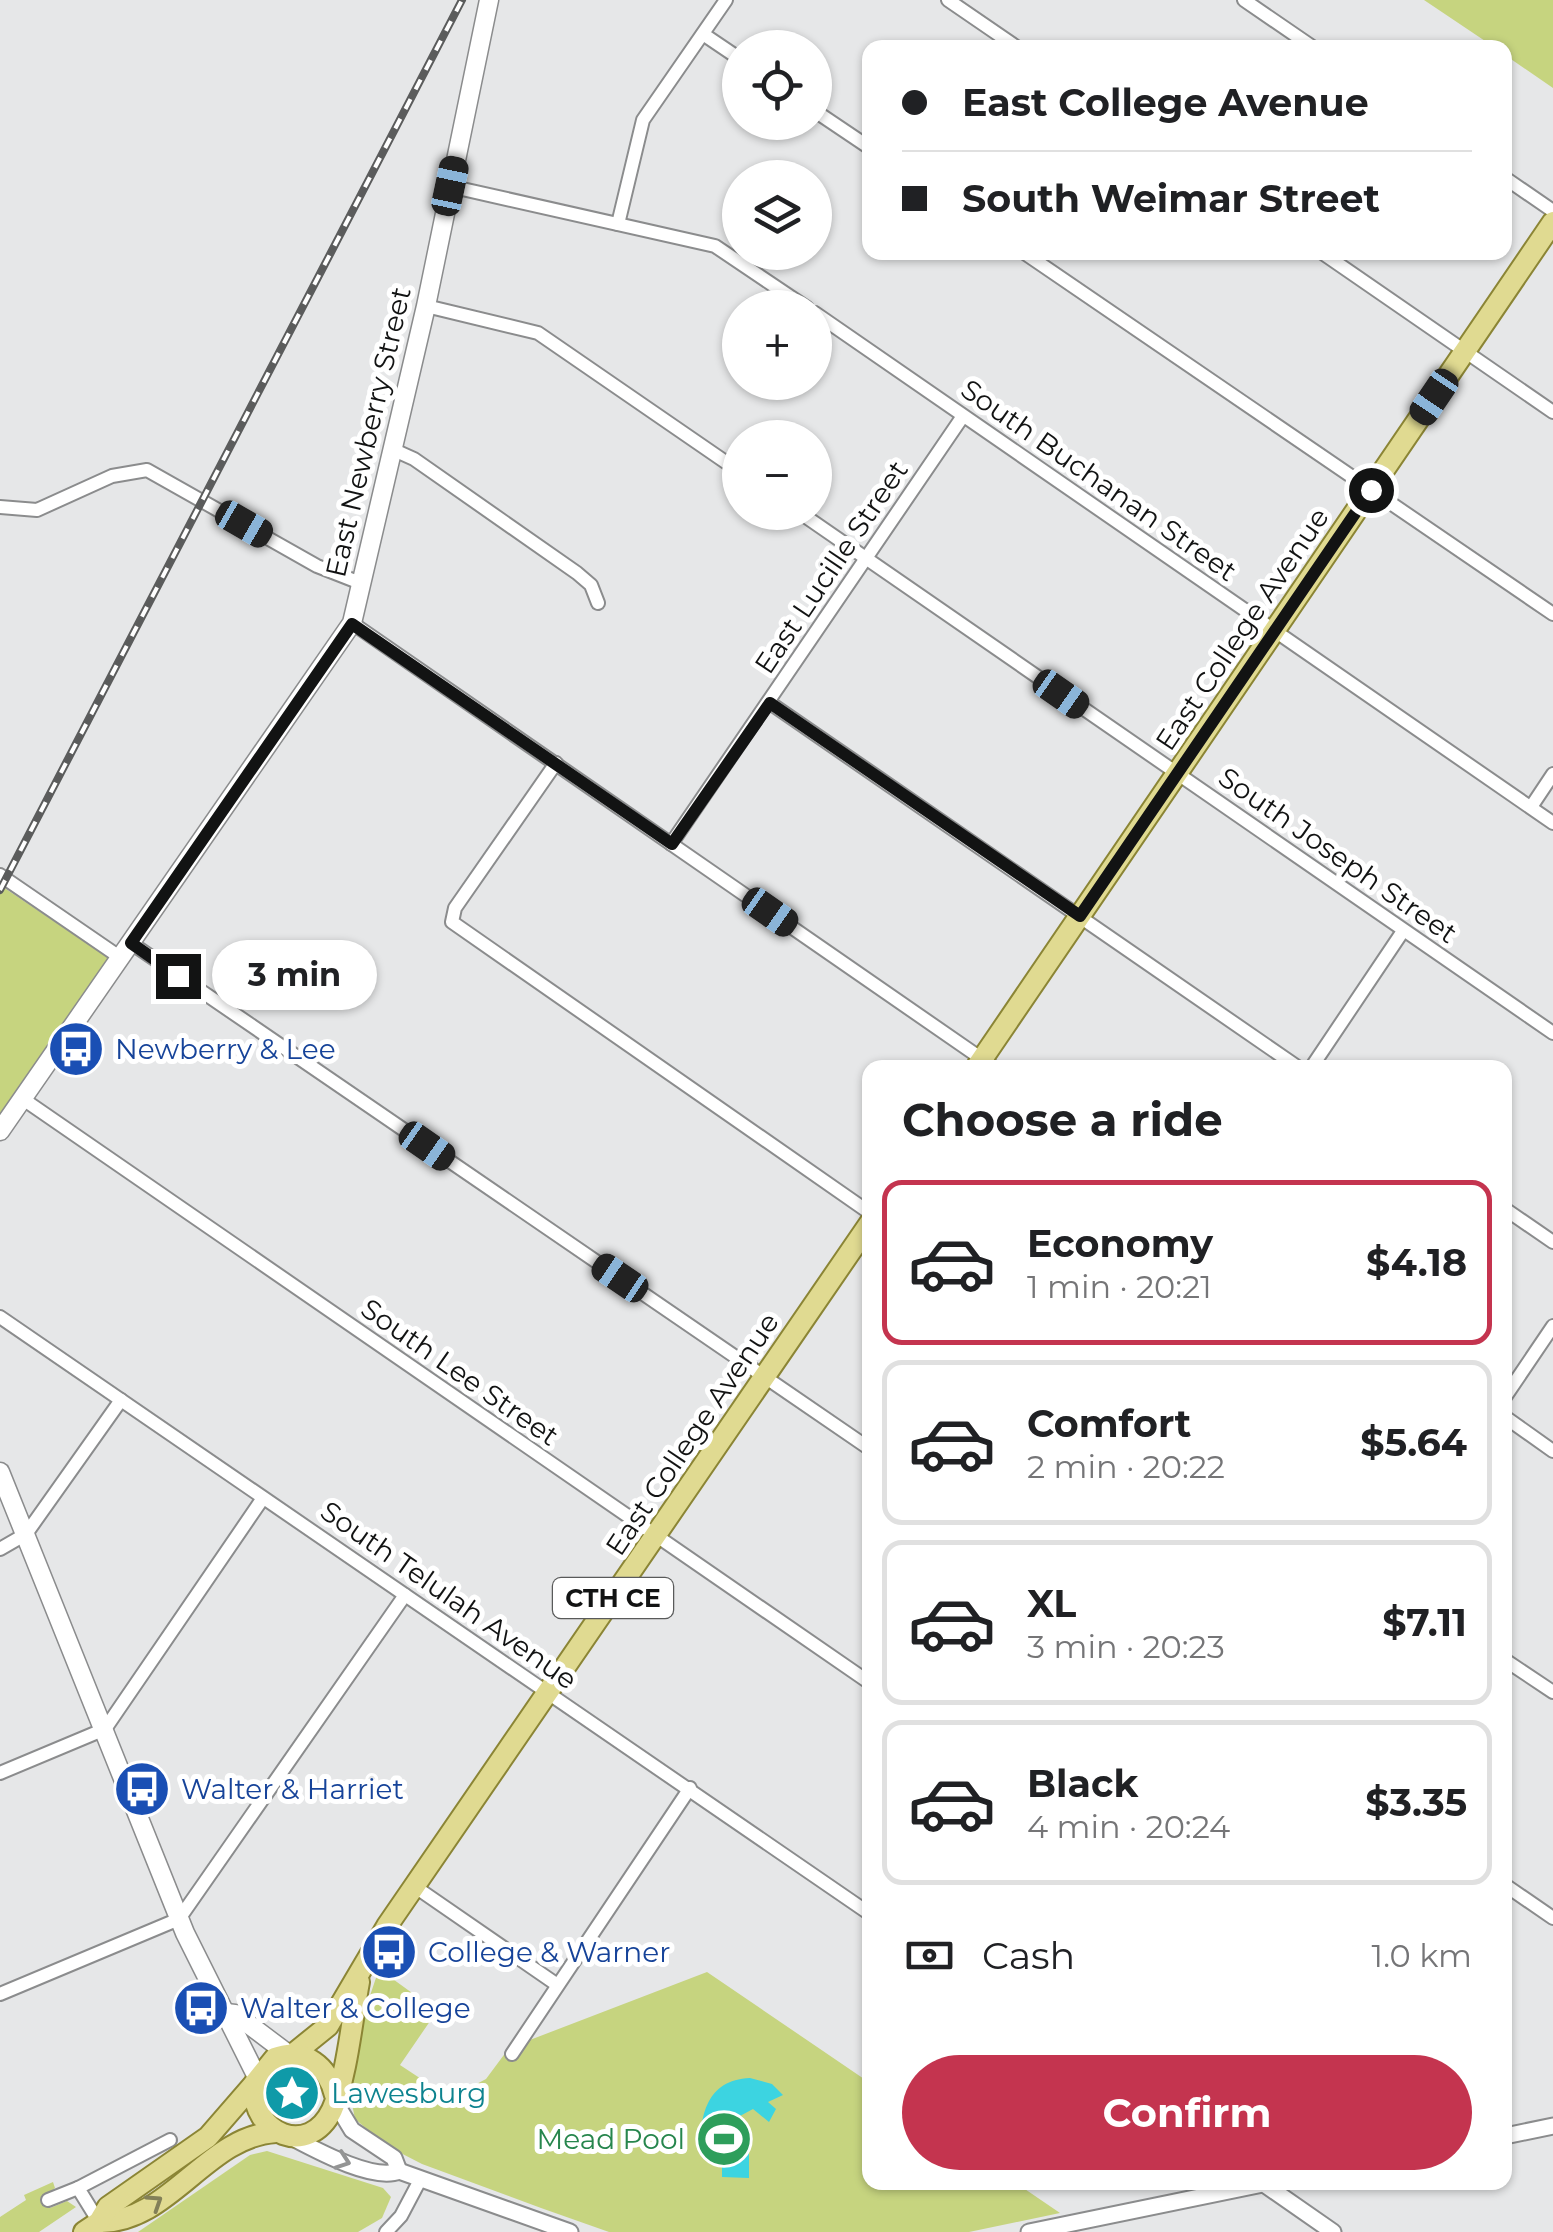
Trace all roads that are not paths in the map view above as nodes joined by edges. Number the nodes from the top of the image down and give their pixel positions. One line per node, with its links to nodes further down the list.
1 (489, 0): 12 (main road, East Newberry Street)
2 (726, 0): 5 (street)
3 (948, 0): 6 (street)
4 (1244, 0): 7 (street)
5 (703, 34): 8 (street); 15 (street)
6 (1006, 40)
7 (1302, 40)
8 (722, 47)
9 (832, 122): 10 (street)
10 (862, 142)
11 (1512, 183): 13 (street)
12 (450, 186): 15 (street); 19 (main road, East Newberry Street)
13 (1553, 211)
14 (1553, 222): 21 (main road, East College Avenue)
15 (618, 224): 18 (street)
16 (1035, 260): 26 (street)
17 (1333, 260): 21 (street)
18 (780, 290)
19 (426, 306): 24 (main road, East Newberry Street); 25 (street)
20 (832, 325): 23 (street, South Buchanan Street)
21 (1465, 352): 22 (street); 26 (main road, East College Avenue)
22 (1553, 412)
23 (963, 416): 29 (street, East Lucille Street); 34 (street, South Buchanan Street)
24 (394, 450): 30 (main road, East Newberry Street); 31 (street)
25 (722, 460)
26 (1371, 490): 32 (street); 34 (main road, East College Avenue)
27 (0, 507): 30 (street)
28 (825, 530): 29 (street, South Joseph Street)
29 (867, 559): 35 (street, East Lucille Street); 37 (street, South Joseph Street)
30 (363, 584): 33 (main road, East Newberry Street)
31 (598, 603)
32 (1553, 614)
33 (352, 624): 36 (street); 45 (main road, East Newberry Street)
34 (1274, 632): 37 (main road, East College Avenue); 39 (street, South Buchanan Street)
35 (770, 703): 41 (street, East Lucille Street); 43 (street)
36 (556, 763): 41 (street); 54 (street)
37 (1176, 774): 43 (main road, East College Avenue); 44 (street, South Joseph Street)
38 (1553, 774): 39 (street)
39 (1530, 807): 40 (street, South Buchanan Street)
40 (1553, 823)
41 (672, 844): 47 (street)
42 (0, 875): 45 (street)
43 (1080, 916): 48 (main road, East College Avenue); 49 (street)
44 (1403, 930): 46 (street, South Joseph Street); 50 (street)
45 (126, 951): 51 (main road, East Newberry Street); 59 (street)
46 (1553, 1033)
47 (977, 1060)
48 (987, 1060)
49 (1287, 1060)
50 (1316, 1060)
51 (23, 1098): 52 (main road, East Newberry Street); 68 (street, South Lee Street)
52 (0, 1132)
53 (1512, 1214): 56 (street)
54 (862, 1216)
55 (862, 1234): 59 (main road, East College Avenue / CTH CE)
56 (1553, 1242)
57 (0, 1317): 61 (street, South Telulah Avenue)
58 (1553, 1326): 60 (street)
59 (764, 1377): 63 (street); 68 (main road, East College Avenue / CTH CE)
60 (1512, 1387)
61 (122, 1400): 66 (street, South Telulah Avenue); 67 (street)
62 (1512, 1423): 64 (street)
63 (862, 1444)
64 (1553, 1451)
65 (0, 1472): 67 (main road)
66 (263, 1498): 70 (street, South Telulah Avenue); 75 (street)
67 (26, 1534): 69 (street); 75 (main road)
68 (656, 1536): 72 (street, South Lee Street); 74 (main road, East College Avenue / CTH CE)
69 (0, 1549)
70 (406, 1595): 74 (street, South Telulah Avenue); 82 (street)
71 (1512, 1665): 73 (street)
72 (862, 1678)
73 (1553, 1692)
74 (547, 1693): 77 (street, South Telulah Avenue); 78 (main road, East College Avenue / CTH CE)
75 (106, 1728): 76 (street); 82 (main road)
76 (0, 1773)
77 (690, 1788): 80 (street, South Telulah Avenue); 84 (street)
78 (414, 1886): 83 (main road, East College Avenue / CTH CE); 84 (street)
79 (1512, 1890): 81 (street)
80 (862, 1908)
81 (1553, 1918)
82 (179, 1919): 85 (street); 86 (main road)
83 (360, 1975): 87 (main road, East College Avenue / CTH CE); 90 (main road, East College Avenue / CTH CE)
84 (556, 1984): 88 (street)
85 (0, 1994)
86 (226, 2013): 87 (main road); 89 (main road)
87 (290, 2054): 89 (main road); 90 (main road)
88 (512, 2054)
89 (255, 2080): 92 (main road); 101 (main road)
90 (335, 2099): 92 (main road); 95 (street)
91 (1553, 2126): 93 (street)
92 (282, 2134): 95 (street, one-way to 95); 101 (main road, one-way to 92)
93 (1512, 2135)
94 (170, 2140): 97 (street)
95 (400, 2171): 96 (street)
96 (420, 2180): 102 (street); 103 (street)
97 (78, 2188): 100 (street); 101 (street)
98 (1232, 2190): 104 (street)
99 (1276, 2190): 105 (street)
100 (48, 2200)
101 (91, 2227)
102 (386, 2232)
103 (570, 2232)
104 (1029, 2232)
105 (1333, 2232)

